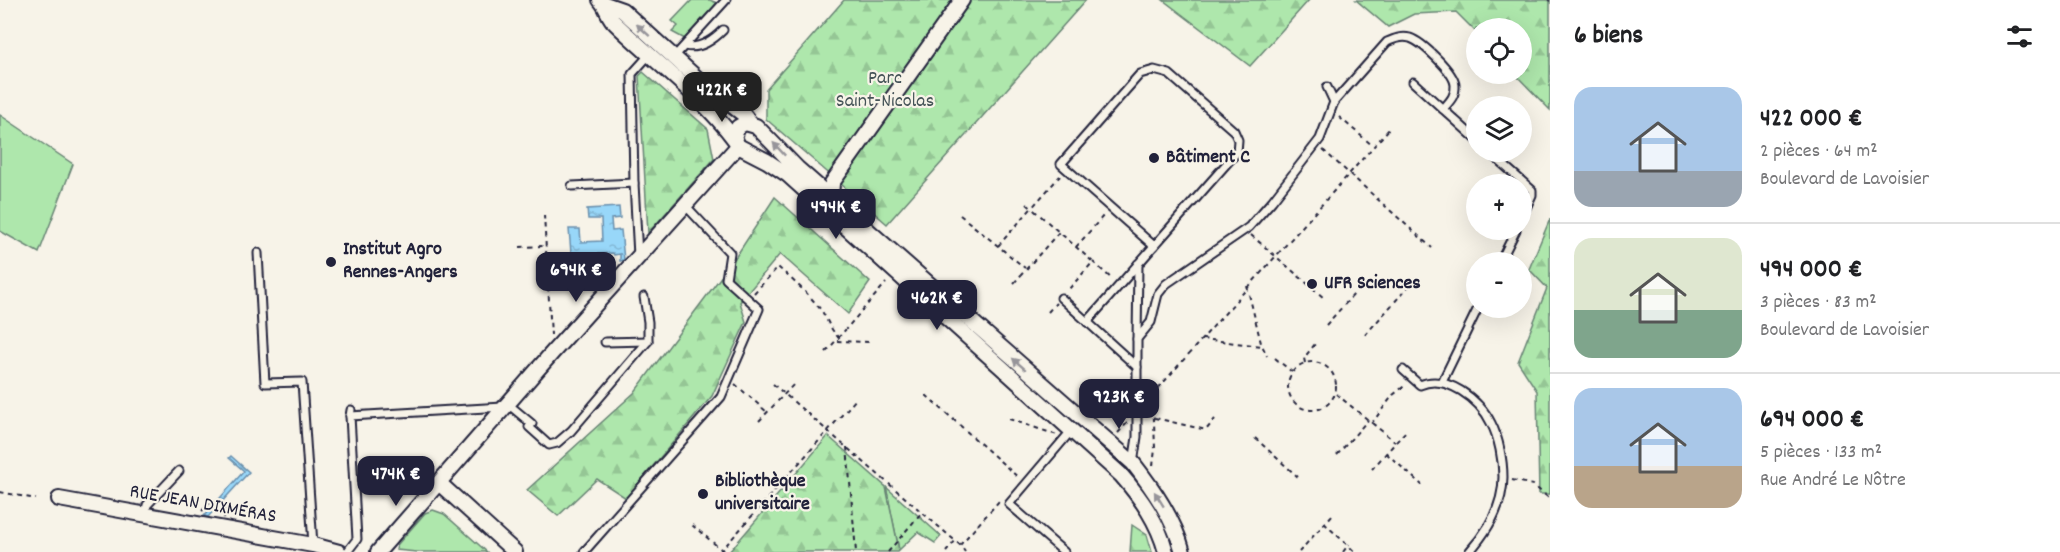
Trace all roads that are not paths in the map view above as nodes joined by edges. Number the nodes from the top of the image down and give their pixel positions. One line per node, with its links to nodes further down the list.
1 (726, 0): 5 (lane)
2 (962, 0): 19 (street)
3 (602, 2): 6 (street); 7 (street, one-way to 3)
4 (723, 30): 5 (lane)
5 (685, 46): 7 (lane)
6 (650, 54): 14 (street); 17 (lane)
7 (674, 57): 12 (street)
8 (1413, 82): 11 (lane)
9 (1327, 87): 10 (lane)
10 (1334, 102): 11 (lane); 29 (lane)
11 (1443, 109): 13 (lane)
12 (755, 127): 14 (street); 14 (street); 19 (street, one-way to 12)
13 (1466, 131)
14 (739, 145): 20 (street); 36 (street)
15 (1500, 162): 16 (lane)
16 (1514, 174)
17 (634, 183): 18 (lane); 23 (lane)
18 (572, 186)
19 (831, 198): 37 (street, one-way to 19)
20 (685, 205): 23 (street); 47 (lane)
21 (1154, 246): 21 (lane); 24 (lane)
22 (258, 253): 42 (lane)
23 (638, 259): 35 (street)
24 (1138, 264): 28 (lane); 29 (lane)
25 (644, 297): 30 (lane)
26 (1060, 298): 28 (lane)
27 (1473, 318): 34 (lane)
28 (1087, 322): 32 (lane)
29 (1137, 339): 32 (lane)
30 (648, 341): 31 (lane); 35 (lane)
31 (605, 342)
32 (1137, 367): 37 (lane)
33 (1403, 370): 34 (lane)
34 (1442, 381): 51 (lane)
35 (506, 405): 39 (street); 44 (lane)
36 (1071, 430): 48 (lane); 49 (street)
37 (1132, 463): 50 (street, one-way to 37)
38 (179, 471): 41 (lane)
39 (439, 483): 45 (street); 46 (street)
40 (59, 499): 41 (street, RUE JEAN DIXMÉRAS)
41 (145, 514): 42 (street, RUE JEAN DIXMÉRAS)
42 (313, 545): 43 (street, RUE JEAN DIXMÉRAS)
43 (339, 552)
44 (347, 552)
45 (378, 552)
46 (515, 552)
47 (584, 552)
48 (1064, 552)
49 (1166, 552)
50 (1183, 552)
51 (1469, 552)

